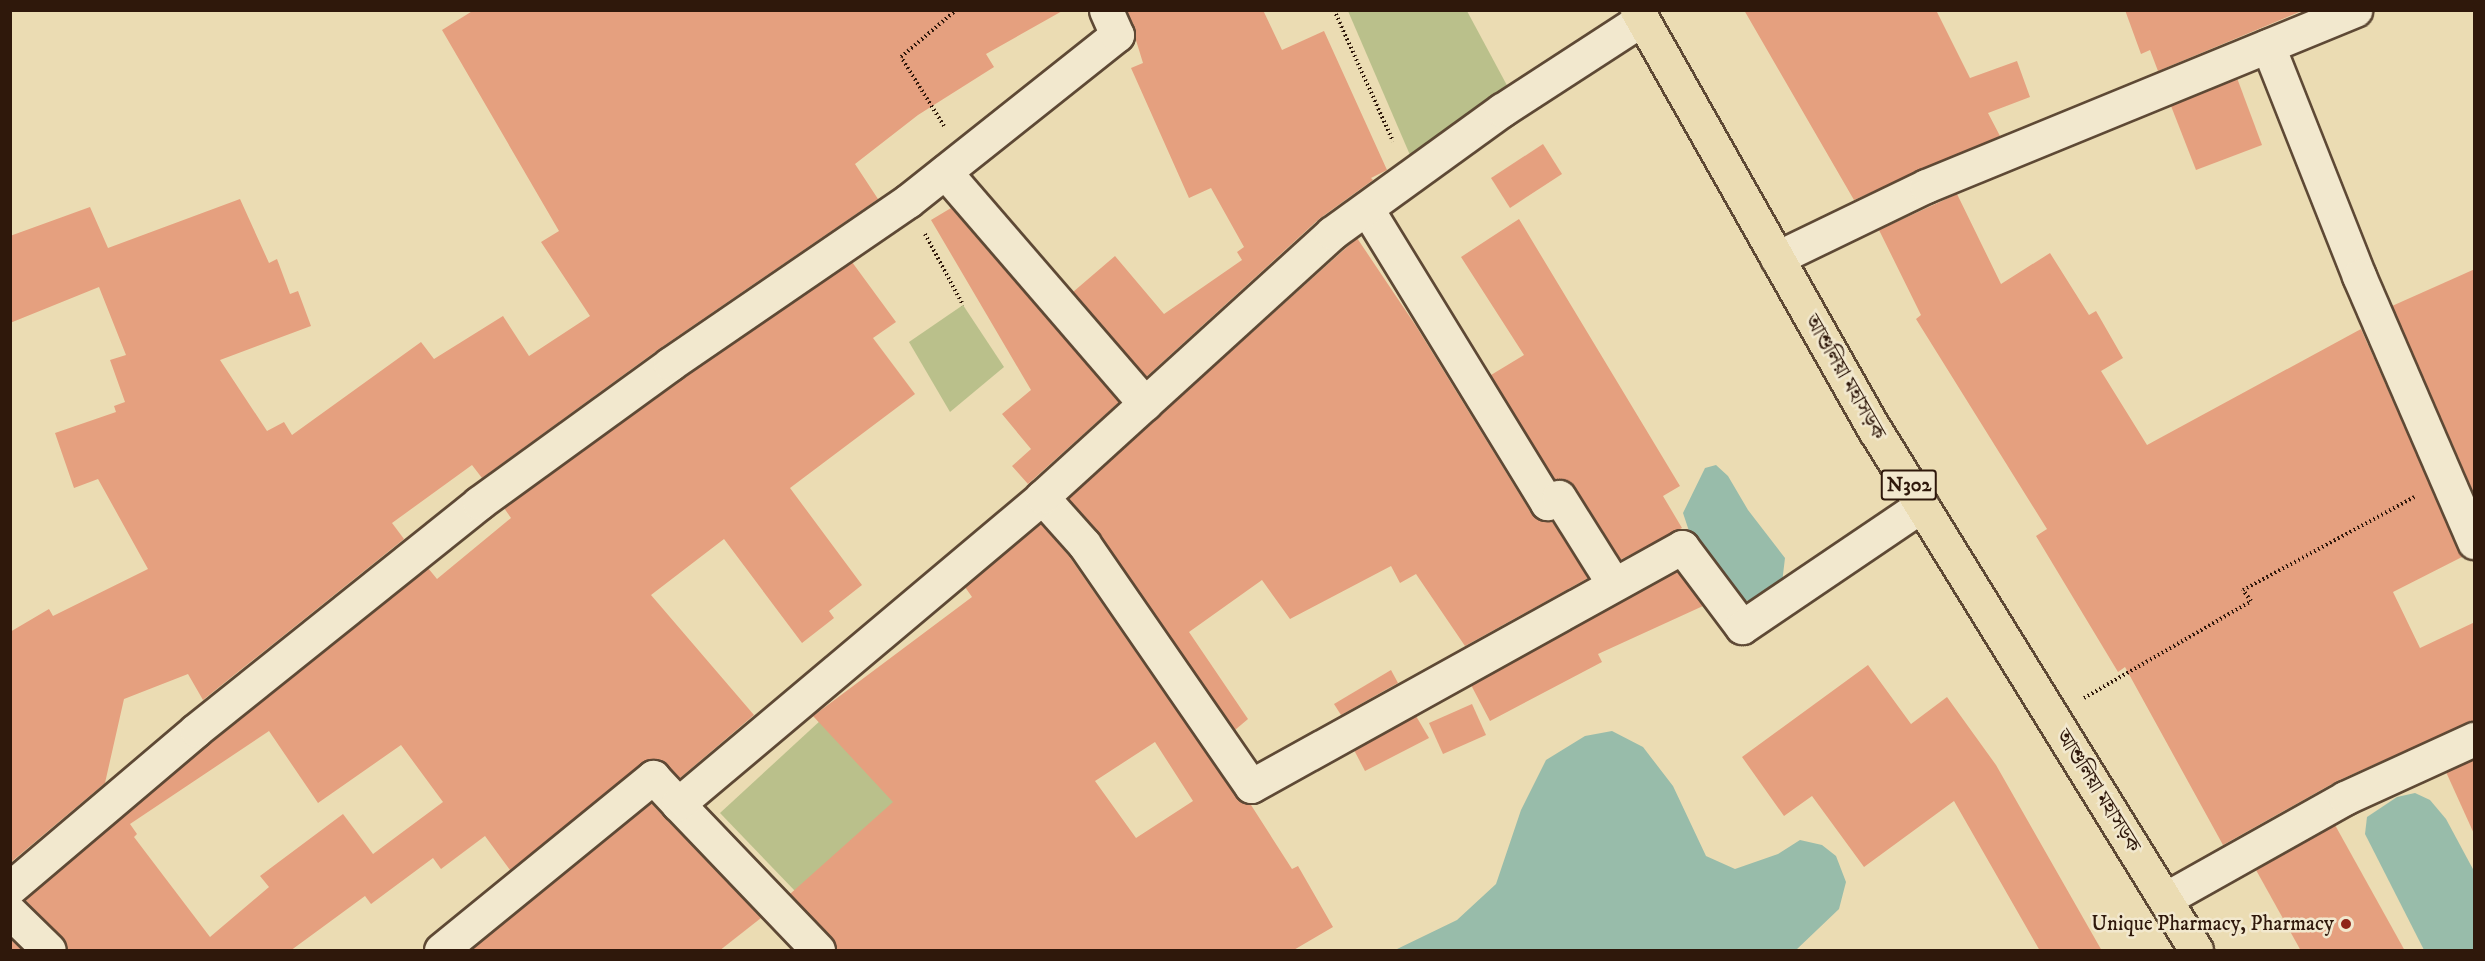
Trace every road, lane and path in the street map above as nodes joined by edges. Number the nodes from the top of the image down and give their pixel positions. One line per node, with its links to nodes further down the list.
1 (956, 10): 7 (path)
2 (1106, 10): 7 (street)
3 (1334, 10): 8 (path)
4 (2355, 10): 6 (street)
5 (1640, 15): 8 (street); 11 (highway, আশুলিয়া মহাসড়ক / N302)
6 (2268, 46): 11 (street); 14 (street)
7 (954, 165): 9 (street); 13 (street)
8 (1410, 178): 10 (street)
9 (908, 201): 12 (path); 22 (street)
10 (1366, 209): 13 (street); 18 (street)
11 (1777, 258): 16 (highway, আশুলিয়া মহাসড়ক / N302)
12 (963, 305)
13 (1145, 404): 15 (street)
14 (2446, 480): 17 (street); 19 (path)
15 (1042, 497): 18 (street); 21 (street)
16 (1922, 505): 18 (street); 19 (highway, আশুলিয়া মহাসড়ক / N302)
17 (2475, 542)
18 (1612, 583)
19 (2053, 718): 23 (highway, আশুলিয়া মহাসড়ক / N302)
20 (2475, 739): 23 (street)
21 (678, 804): 26 (street); 27 (street)
22 (10, 888)
23 (2165, 899): 28 (highway, আশুলিয়া মহাসড়ক / N302)
24 (10, 912): 25 (street)
25 (49, 951)
26 (441, 951)
27 (818, 951)
28 (2196, 951)

